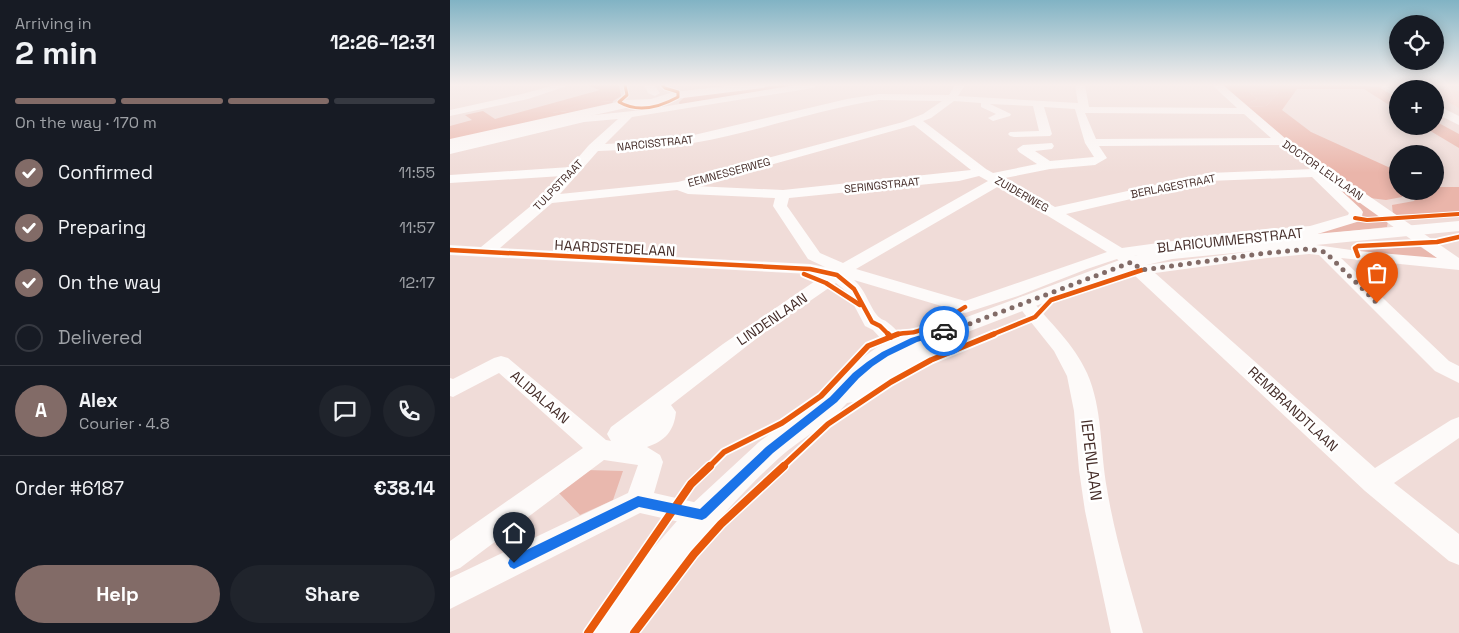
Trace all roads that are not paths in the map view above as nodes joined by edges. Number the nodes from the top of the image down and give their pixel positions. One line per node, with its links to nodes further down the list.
1 (573, 115): 19 (main road)
2 (596, 115): 23 (street)
3 (627, 115): 22 (street, TULPSTRAAT)
4 (800, 115): 22 (street, NARCISSTRAAT)
5 (906, 115): 15 (street)
6 (924, 115): 15 (street, EEMNESSERWEG)
7 (1004, 115): 12 (street)
8 (1041, 115): 17 (street)
9 (1084, 115): 20 (street)
10 (1250, 115): 18 (street, DOCTOR LELYLAAN)
11 (1446, 115): 14 (main road)
12 (993, 118)
13 (1444, 119): 16 (main road)
14 (1459, 122)
15 (911, 123): 27 (street, ZUIDERWEG); 30 (street, EEMNESSERWEG)
16 (1459, 127)
17 (1014, 134)
18 (1282, 141): 20 (street); 26 (street, DOCTOR LELYLAAN)
19 (450, 143)
20 (1091, 143): 24 (street, LINDENLAAN)
21 (1048, 146): 24 (street)
22 (593, 148): 25 (street, TULPSTRAAT)
23 (450, 150)
24 (1047, 165): 27 (street, LINDENLAAN)
25 (572, 171): 29 (street); 32 (street, TULPSTRAAT)
26 (1324, 172): 33 (street, BERLAGESTRAAT); 35 (street, DOCTOR LELYLAAN); 39 (street, BLARICUMMERSTRAAT)
27 (990, 176): 28 (street, SERINGSTRAAT); 33 (street, ZUIDERWEG); 41 (street, LINDENLAAN)
28 (959, 177): 31 (street, SERINGSTRAAT)
29 (450, 179)
30 (678, 186): 31 (street, SERINGSTRAAT); 32 (street, EEMNESSERWEG)
31 (783, 194): 41 (street, HAARDSTEDELAAN)
32 (548, 199): 36 (street, TULPSTRAAT)
33 (1054, 212): 39 (street, ZUIDERWEG)
34 (1459, 226): 35 (main road, BLARICUMMERSTRAAT)
35 (1409, 232): 39 (main road, BLARICUMMERSTRAAT); 40 (street)
36 (485, 252): 38 (street, HAARDSTEDELAAN); 41 (street, HAARDSTEDELAAN)
37 (1325, 252): 39 (street, BLARICUMMERSTRAAT); 40 (street, BLARICUMMERSTRAAT); 45 (street)
38 (454, 253)
39 (1131, 262): 42 (main road, BLARICUMMERSTRAAT); 43 (street, BLARICUMMERSTRAAT); 50 (street, REMBRANDTLAAN)
40 (1458, 265)
41 (835, 276): 43 (street, HAARDSTEDELAAN); 44 (street, HAARDSTEDELAAN); 47 (street, LINDENLAAN)
42 (1024, 302): 43 (main road, BLARICUMMERSTRAAT); 57 (street, IEPENLAAN)
43 (964, 316): 44 (main road, BLARICUMMERSTRAAT)
44 (897, 358): 52 (main road, BLARICUMMERSTRAAT)
45 (1459, 375)
46 (450, 386): 49 (street, ALIDALAAN)
47 (655, 406)
48 (1459, 426): 50 (street)
49 (600, 449): 51 (street); 54 (street)
50 (1374, 483): 53 (street, REMBRANDTLAAN)
51 (638, 501): 52 (street); 55 (street)
52 (702, 515): 56 (main road, BLARICUMMERSTRAAT)
53 (1459, 551)
54 (450, 558)
55 (450, 594)
56 (611, 633)
57 (1128, 633)

